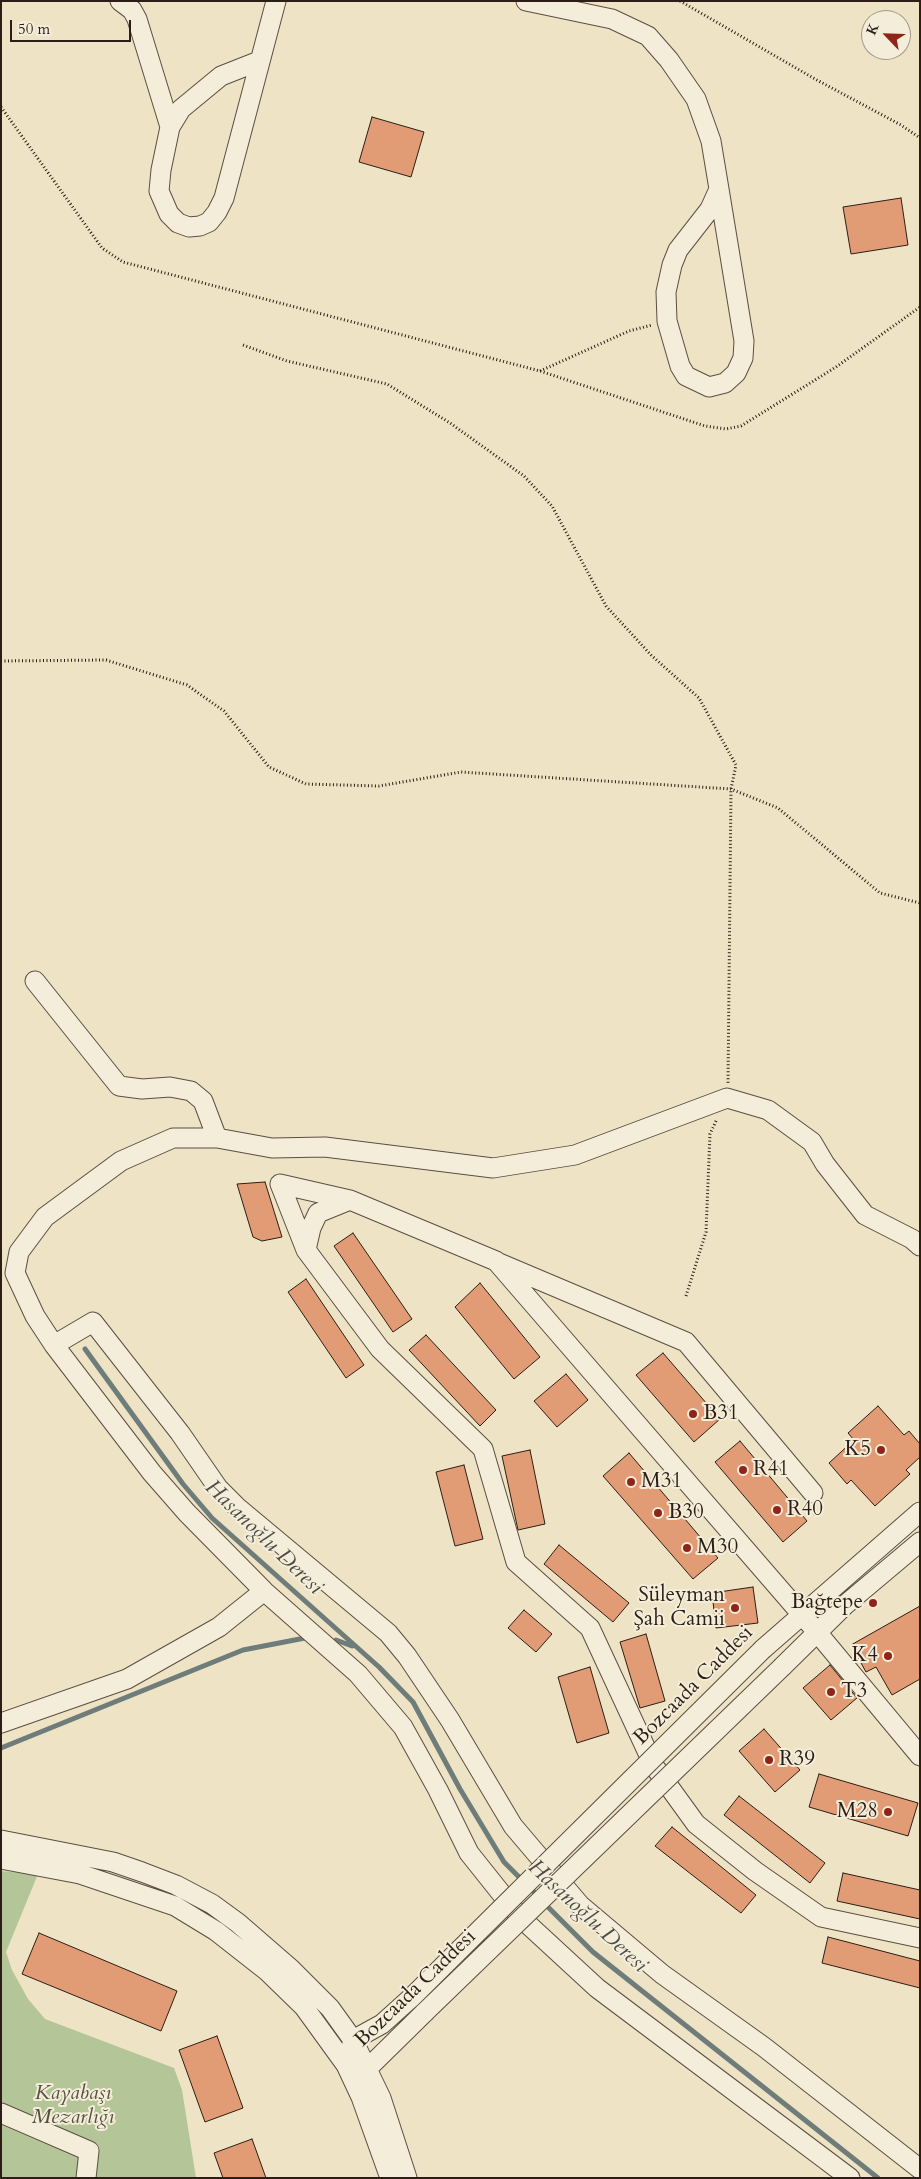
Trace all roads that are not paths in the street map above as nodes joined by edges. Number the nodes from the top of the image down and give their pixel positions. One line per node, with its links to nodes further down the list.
1 (120, 1): 5 (street)
2 (276, 1): 4 (street)
3 (526, 1): 6 (street)
4 (259, 61): 5 (street); 5 (street)
5 (170, 127)
6 (719, 189): 6 (street)
7 (35, 980): 8 (street)
8 (217, 1138): 10 (street); 13 (street)
9 (350, 1200): 11 (street); 11 (street); 12 (street)
10 (920, 1246)
11 (306, 1250): 24 (street)
12 (496, 1261): 14 (street); 18 (street)
13 (54, 1345): 17 (street); 29 (street)
14 (813, 1493)
15 (920, 1512): 18 (street, Bozcaada Caddesi)
16 (920, 1542): 19 (street, Bozcaada Caddesi)
17 (264, 1591): 20 (street); 33 (street)
18 (801, 1615): 19 (street); 25 (street, Bozcaada Caddesi, bridge)
19 (816, 1631): 21 (street); 27 (street, Bozcaada Caddesi, bridge)
20 (1, 1723)
21 (920, 1756)
22 (1, 1840): 25 (street)
23 (1, 1859): 26 (street)
24 (920, 1938)
25 (353, 2040): 26 (street, Bozcaada Caddesi); 27 (street)
26 (346, 2065): 27 (street, Bozcaada Caddesi); 31 (street)
27 (368, 2068): 32 (street)
28 (1, 2113): 30 (street)
29 (920, 2169)
30 (86, 2178)
31 (390, 2178)
32 (407, 2178)
33 (850, 2178)

